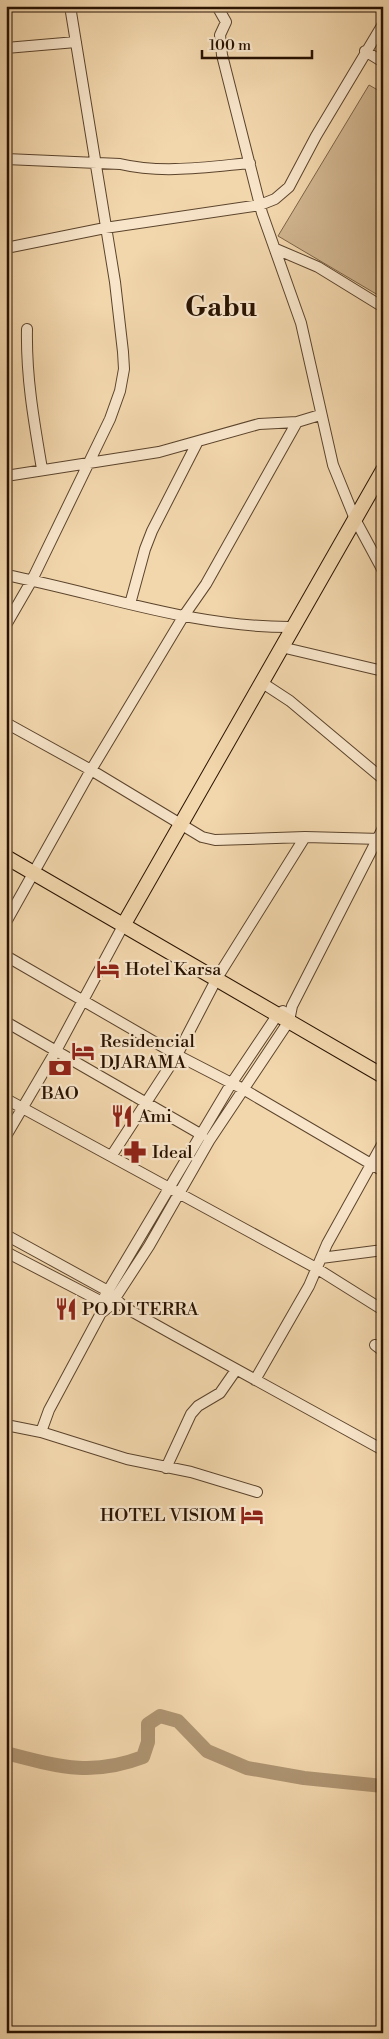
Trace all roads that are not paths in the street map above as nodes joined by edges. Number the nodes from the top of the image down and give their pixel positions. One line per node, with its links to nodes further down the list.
1 (70, 6): 4 (street)
2 (217, 6): 9 (street)
3 (383, 24): 6 (street)
4 (76, 42): 5 (street); 10 (street)
5 (6, 48)
6 (365, 52): 7 (street); 11 (street)
7 (383, 62)
8 (6, 159): 10 (street)
9 (250, 163): 10 (street); 11 (street)
10 (95, 164): 12 (street)
11 (260, 205): 12 (street); 14 (street)
12 (105, 228): 13 (street); 20 (street)
13 (6, 248)
14 (276, 249): 15 (street); 17 (street)
15 (383, 307)
16 (27, 329): 21 (street)
17 (320, 415): 18 (street); 24 (street)
18 (298, 422): 19 (street); 29 (street)
19 (197, 443): 20 (street); 28 (street)
20 (89, 462): 21 (street); 27 (street)
21 (42, 469): 23 (street)
22 (383, 470): 24 (main road)
23 (6, 476)
24 (355, 520): 25 (street); 31 (main road)
25 (383, 571)
26 (6, 574): 27 (street)
27 (32, 580): 28 (street); 30 (street)
28 (130, 604): 29 (street)
29 (183, 617): 31 (street); 36 (street)
30 (6, 624)
31 (293, 627): 32 (main road)
32 (281, 647): 33 (street); 34 (main road)
33 (383, 671)
34 (261, 682): 37 (street); 38 (main road)
35 (6, 723): 36 (street)
36 (91, 770): 38 (street); 43 (street)
37 (383, 779)
38 (180, 823): 40 (street); 45 (main road)
39 (383, 828): 41 (street)
40 (305, 836): 41 (street); 47 (street)
41 (380, 839): 49 (street)
42 (6, 857): 43 (main road)
43 (34, 873): 44 (street); 45 (main road)
44 (6, 922)
45 (124, 924): 47 (main road); 48 (street)
46 (6, 956): 48 (street)
47 (217, 978): 49 (main road); 52 (street)
48 (82, 1000): 51 (street); 52 (street)
49 (283, 1018): 53 (main road); 54 (street); 55 (street)
50 (6, 1022): 51 (street)
51 (57, 1049): 57 (street); 58 (street)
52 (177, 1055): 54 (street); 57 (street)
53 (383, 1076)
54 (231, 1084): 55 (street); 59 (street)
55 (243, 1089): 63 (street); 66 (street)
56 (6, 1099): 58 (street)
57 (146, 1101): 59 (street); 62 (street)
58 (22, 1108): 60 (street); 62 (street)
59 (202, 1135): 65 (street)
60 (6, 1136)
61 (383, 1143): 63 (street)
62 (112, 1155): 65 (street)
63 (371, 1165): 64 (street); 70 (street)
64 (383, 1171)
65 (169, 1188): 66 (street); 72 (street)
66 (180, 1193): 71 (street); 72 (street)
67 (6, 1236): 72 (street)
68 (383, 1250): 70 (street)
69 (6, 1252): 72 (street)
70 (321, 1258): 71 (street)
71 (316, 1268): 73 (street); 75 (street)
72 (107, 1302): 74 (street); 77 (street)
73 (383, 1310)
74 (236, 1370): 75 (street); 79 (street)
75 (255, 1380): 78 (street)
76 (6, 1425): 77 (street)
77 (41, 1432): 79 (street)
78 (383, 1450)
79 (166, 1468): 80 (street)
80 (257, 1492)

